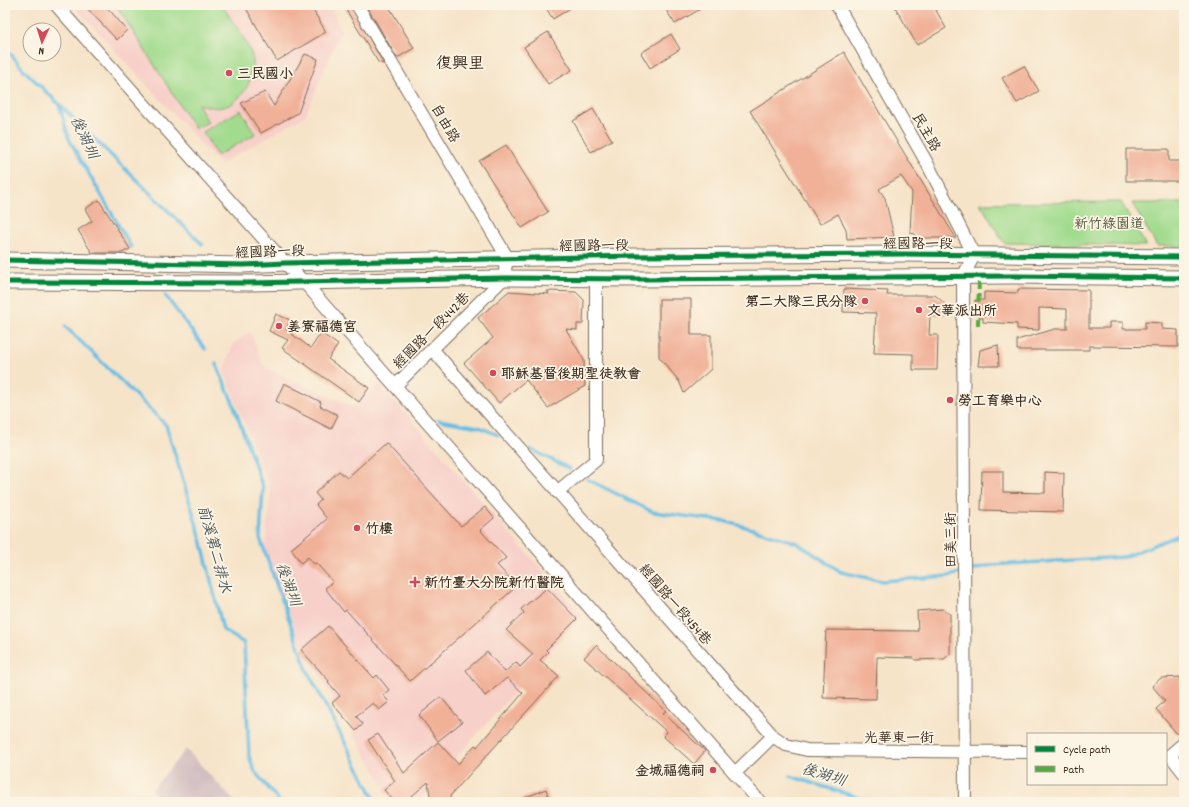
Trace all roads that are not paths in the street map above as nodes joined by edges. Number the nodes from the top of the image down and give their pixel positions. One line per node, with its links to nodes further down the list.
1 (56, 5): 8 (street)
2 (357, 5): 6 (street, 自由路)
3 (837, 5): 4 (street, 民主路)
4 (974, 255): 5 (main road, 經國路一段); 6 (main road, 經國路一段); 9 (street)
5 (1184, 257)
6 (508, 258): 8 (main road, 經國路一段); 10 (street)
7 (5, 260): 8 (main road, 經國路一段)
8 (284, 262): 14 (street)
9 (963, 277): 11 (main road); 12 (main road); 20 (street, 田美三街)
10 (504, 278): 12 (main road); 14 (main road); 15 (street, 經國路一段442巷)
11 (1184, 278)
12 (596, 279): 17 (street)
13 (5, 282): 14 (main road)
14 (304, 282): 16 (street)
15 (433, 350): 16 (street, 經國路一段442巷); 17 (street, 經國路一段454巷)
16 (395, 386): 23 (street)
17 (557, 492): 18 (street, 經國路一段454巷)
18 (773, 736): 20 (street, 光華東一街); 23 (street)
19 (1184, 743): 22 (street)
20 (966, 752): 21 (street, 光華東一街); 26 (street, 田美三街)
21 (1027, 752)
22 (1168, 755): 24 (street)
23 (735, 773): 25 (street)
24 (1184, 773)
25 (760, 802)
26 (965, 802)

